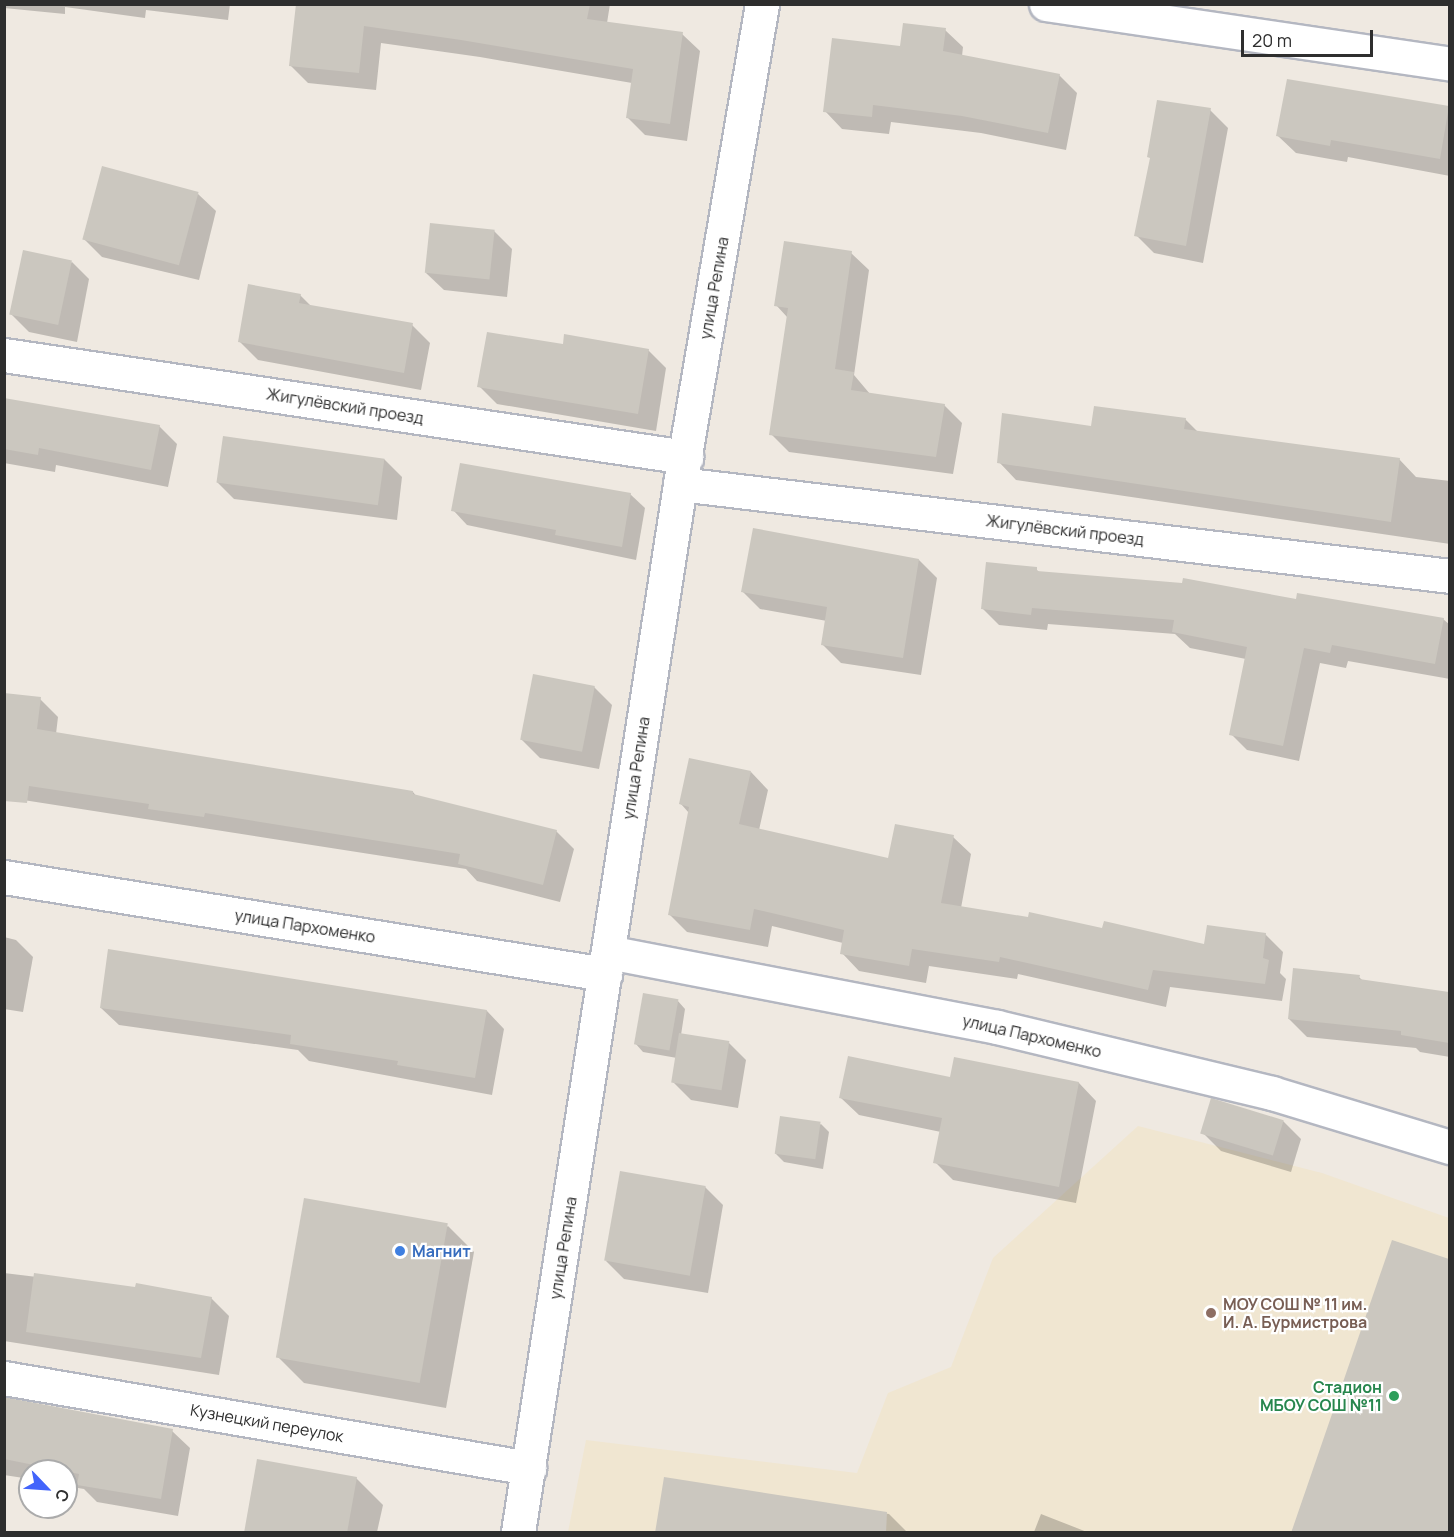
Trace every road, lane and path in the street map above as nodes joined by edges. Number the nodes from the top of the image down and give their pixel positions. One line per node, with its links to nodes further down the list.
1 (762, 4): 6 (street, улица Репина)
2 (1046, 4): 3 (street)
3 (1225, 17): 4 (street)
4 (1449, 64)
5 (4, 355): 6 (street, Жигулёвский проезд)
6 (683, 471): 7 (street, Жигулёвский проезд); 9 (street, улица Репина)
7 (1449, 576)
8 (4, 877): 9 (street, улица Пархоменко)
9 (606, 963): 10 (street, улица Пархоменко); 12 (street, улица Репина)
10 (1449, 1147)
11 (4, 1377): 12 (street, Кузнецкий переулок)
12 (530, 1468): 13 (street, улица Репина)
13 (518, 1533)

